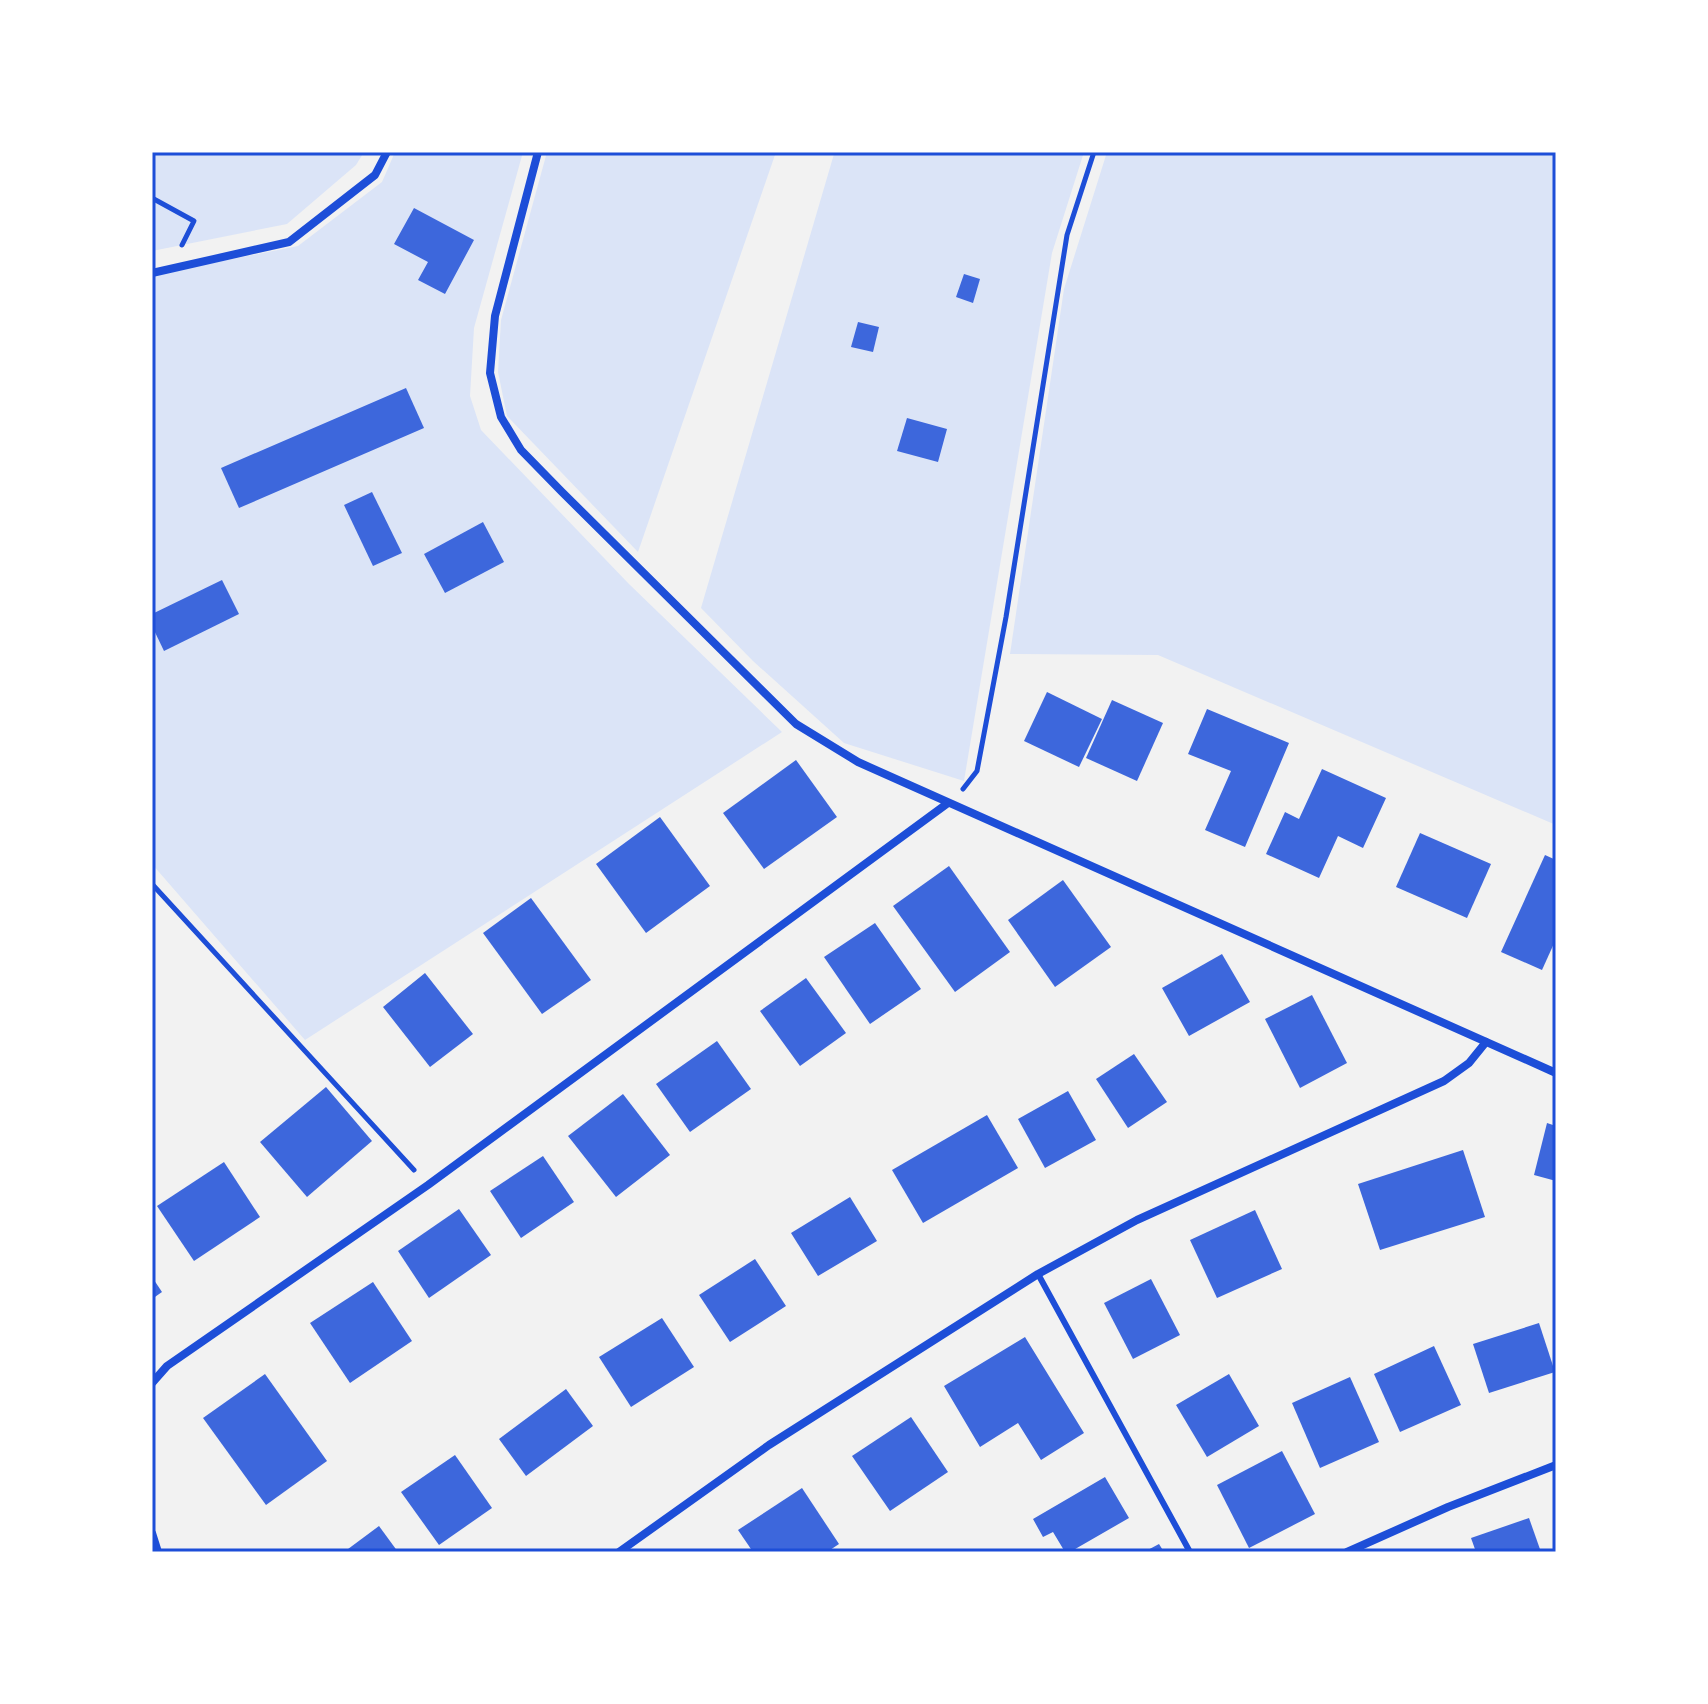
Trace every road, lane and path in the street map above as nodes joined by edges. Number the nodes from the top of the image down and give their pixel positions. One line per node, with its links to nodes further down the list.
1 (387, 152): 5 (street)
2 (538, 152): 7 (street)
3 (1094, 152): 7 (path)
4 (152, 198): 5 (path)
5 (170, 270): 6 (street)
6 (152, 273)
7 (948, 803): 9 (street); 11 (street)
8 (152, 884): 11 (path)
9 (1486, 1042): 10 (street); 12 (street)
10 (1556, 1073)
11 (428, 1185): 13 (street)
12 (1038, 1274): 17 (street); 18 (lane)
13 (152, 1383)
14 (1556, 1465): 19 (street)
15 (152, 1533): 16 (street)
16 (158, 1552)
17 (619, 1552)
18 (1190, 1552)
19 (1347, 1552)

